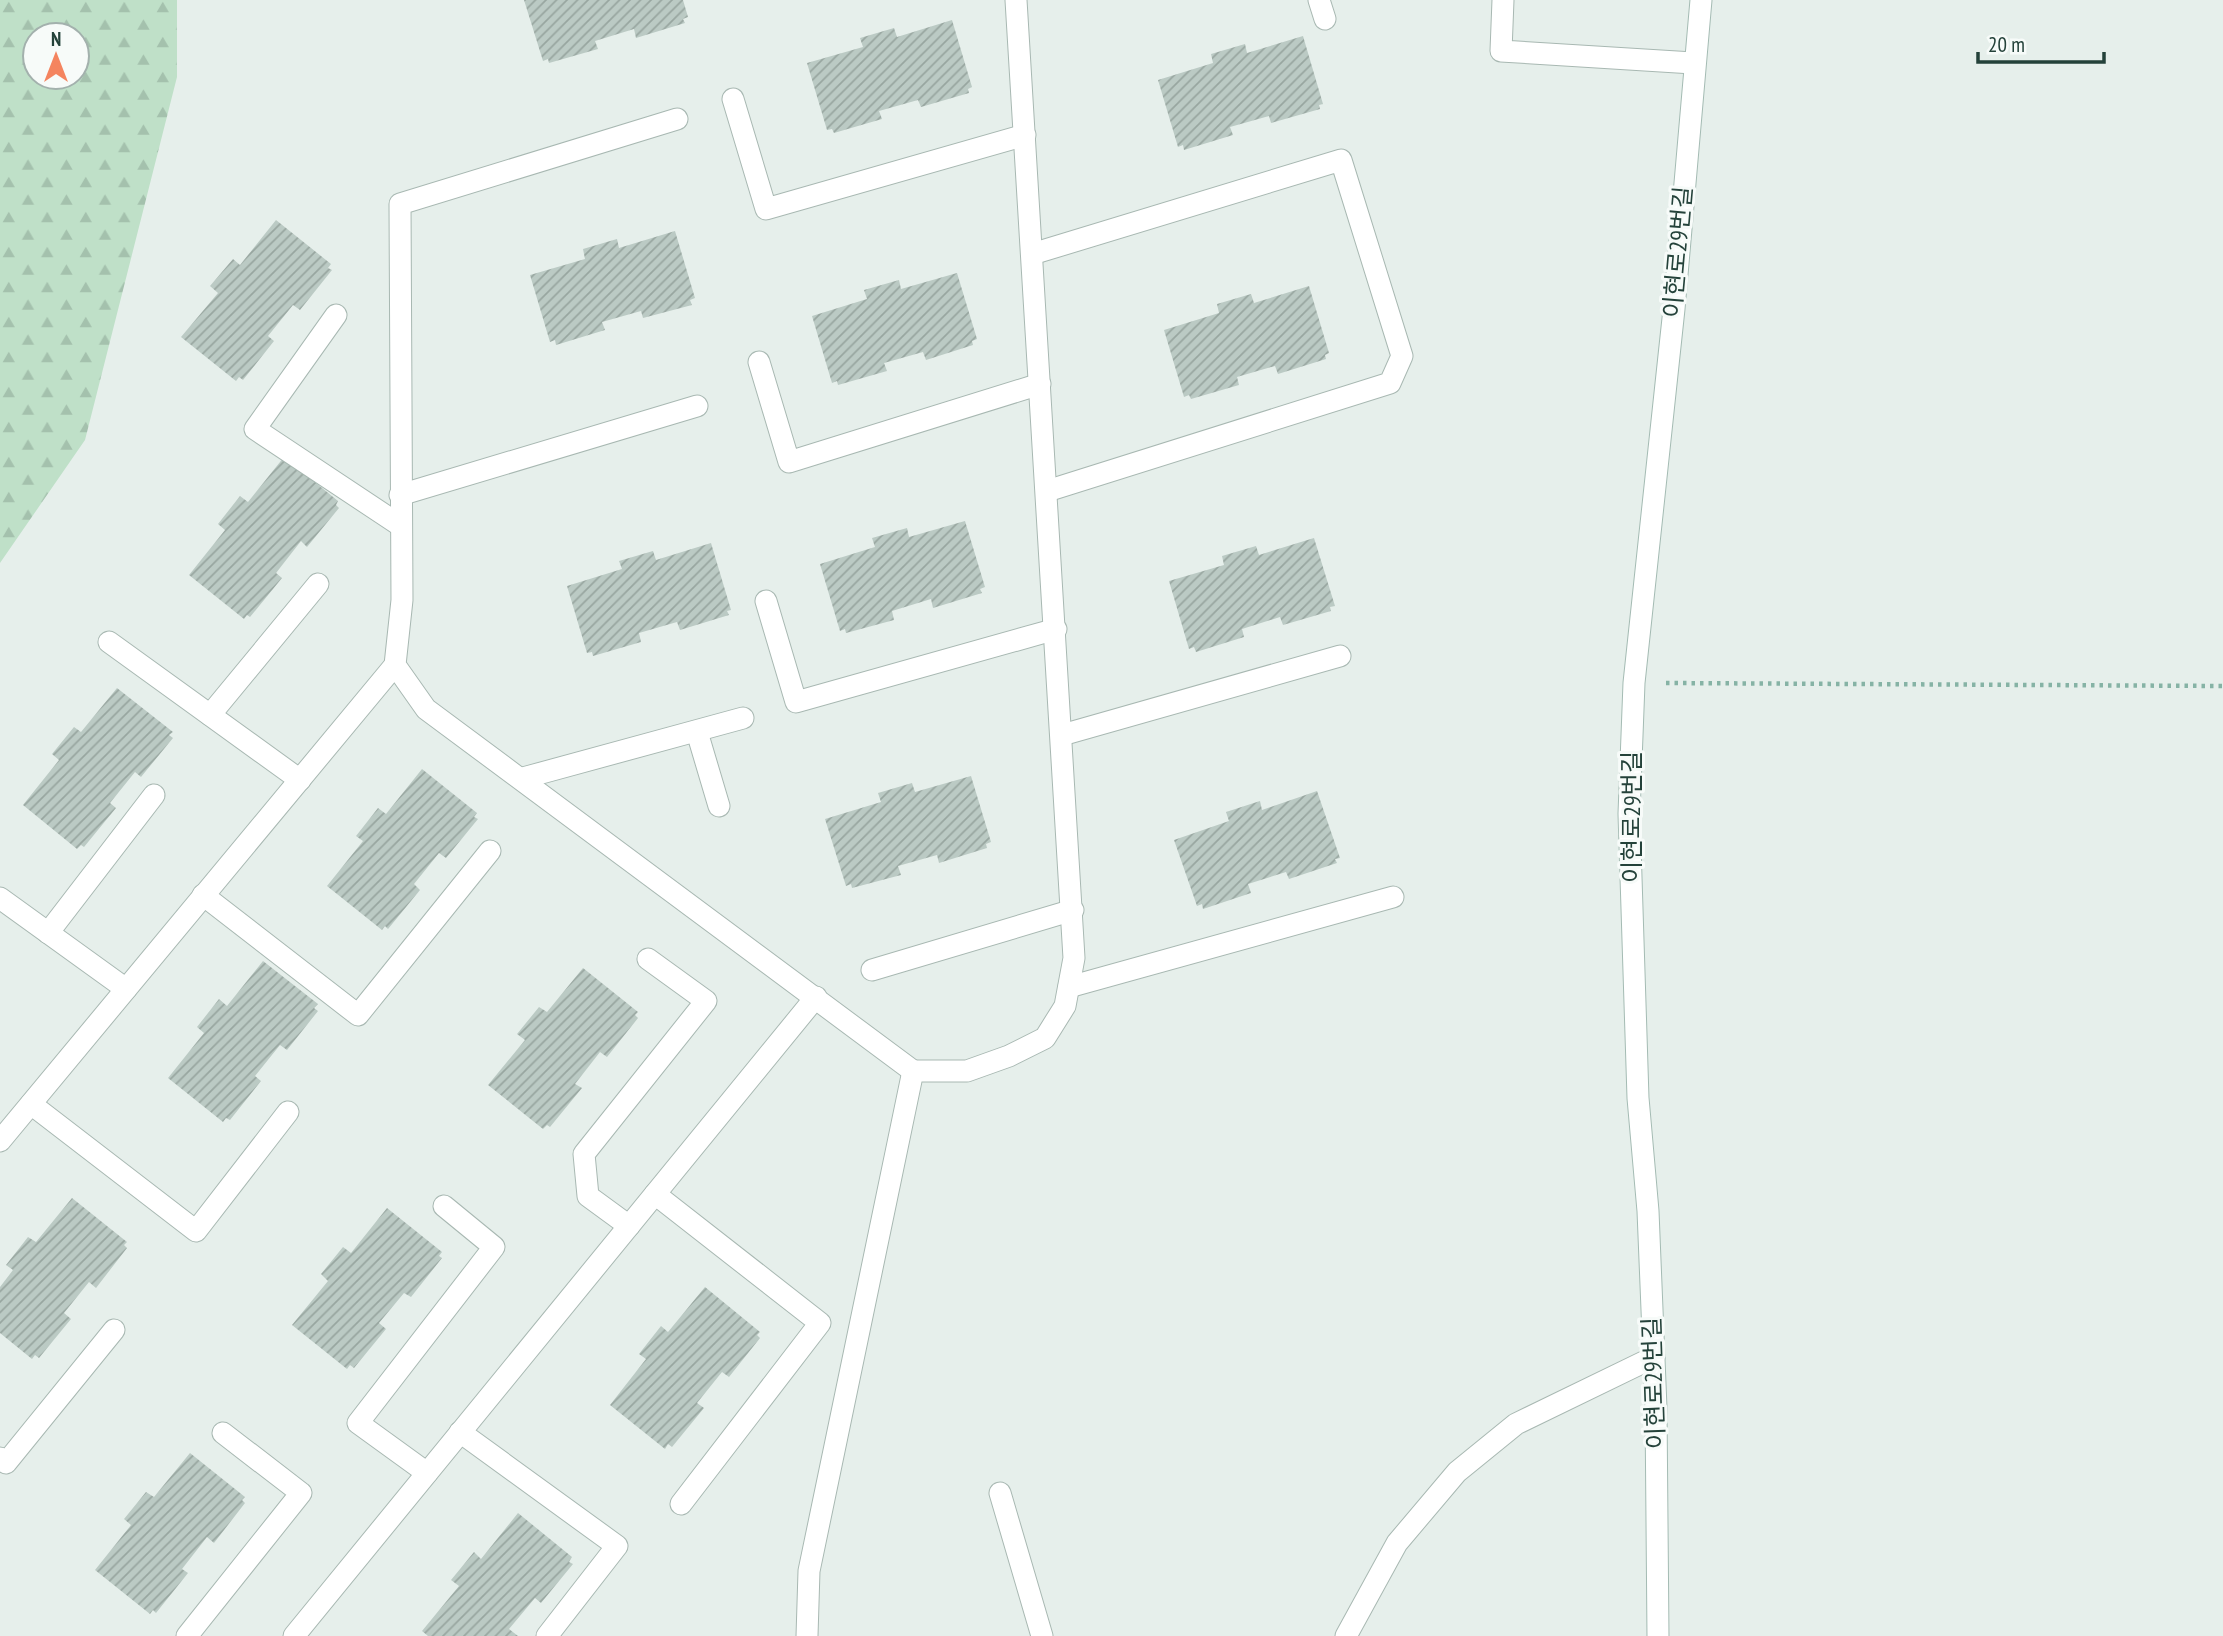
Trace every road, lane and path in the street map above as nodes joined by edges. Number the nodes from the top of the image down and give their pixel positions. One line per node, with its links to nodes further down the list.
1 (1016, 0): 7 (street)
2 (1503, 0): 4 (street)
3 (1700, 0): 4 (street, 이현로29번길)
4 (1693, 63): 22 (street, 이현로29번길)
5 (733, 99): 7 (street)
6 (677, 118): 14 (street)
7 (1025, 135): 8 (street)
8 (1032, 254): 11 (street); 13 (street)
9 (336, 315): 15 (street)
10 (759, 362): 11 (street)
11 (1040, 384): 13 (street)
12 (697, 406): 14 (street)
13 (1047, 491): 18 (street)
14 (400, 495): 15 (street)
15 (401, 526): 21 (street)
16 (318, 584): 24 (street)
17 (766, 601): 18 (street)
18 (1056, 629): 27 (street)
19 (109, 642): 24 (street)
20 (1340, 656): 27 (street)
21 (395, 666): 28 (street); 29 (street)
22 (1634, 683): 23 (path); 51 (street, 이현로29번길)
23 (2223, 686)
24 (210, 715): 29 (street)
25 (743, 718): 26 (street)
26 (697, 732): 28 (street); 31 (street)
27 (1062, 735): 36 (street)
28 (523, 778): 42 (street)
29 (300, 780): 33 (street)
30 (154, 795): 37 (street)
31 (719, 806)
32 (490, 851): 33 (street)
33 (203, 895): 41 (street)
34 (1393, 897): 40 (street)
35 (0, 898): 37 (street)
36 (1073, 910): 39 (street); 40 (street)
37 (48, 933): 41 (street)
38 (648, 959): 49 (street)
39 (872, 970)
40 (1069, 987): 43 (street)
41 (126, 989): 44 (street)
42 (816, 997): 43 (street); 47 (street)
43 (913, 1071): 61 (street)
44 (31, 1104): 45 (street); 46 (street)
45 (288, 1112)
46 (0, 1142)
47 (655, 1194): 49 (street); 57 (street)
48 (444, 1206): 55 (street)
49 (629, 1226): 52 (street)
50 (114, 1330): 54 (street)
51 (1654, 1357): 63 (street); 64 (street, 이현로29번길)
52 (460, 1432): 55 (street); 60 (street)
53 (223, 1433): 58 (street)
54 (0, 1458)
55 (427, 1473): 59 (street)
56 (1000, 1493): 62 (street)
57 (681, 1504)
58 (187, 1636)
59 (294, 1636)
60 (547, 1636)
61 (807, 1636)
62 (1042, 1636)
63 (1346, 1636)
64 (1658, 1636)

